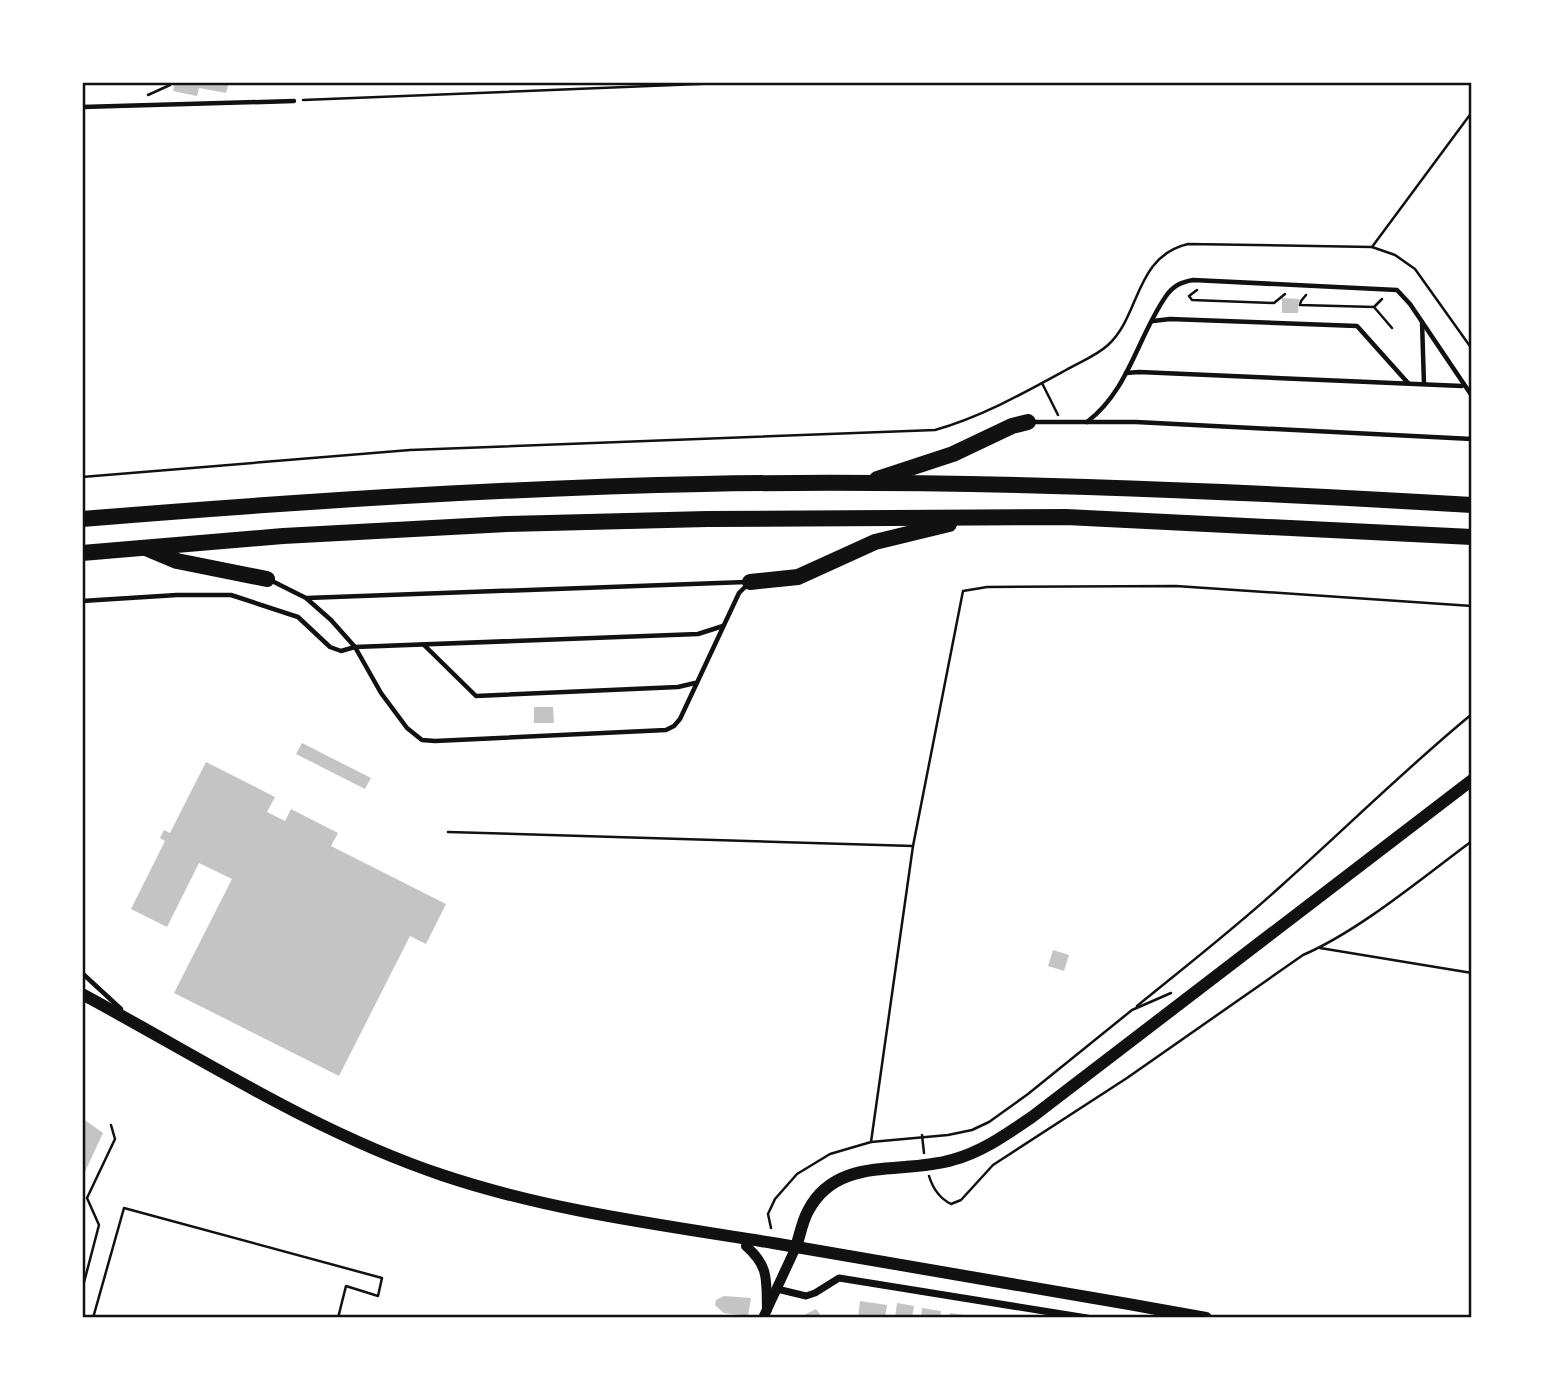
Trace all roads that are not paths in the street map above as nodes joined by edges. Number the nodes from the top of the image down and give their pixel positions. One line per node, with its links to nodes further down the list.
1 (295, 101): 2 (lane)
2 (82, 107)
3 (1153, 321): 4 (lane); 5 (lane); 6 (lane)
4 (1423, 322): 7 (lane); 8 (lane)
5 (1126, 373): 6 (lane); 11 (lane)
6 (1409, 383): 7 (lane)
7 (1424, 384): 8 (lane)
8 (1463, 386): 9 (lane)
9 (1472, 397)
10 (1028, 422): 11 (lane); 13 (highway)
11 (1087, 422): 12 (lane)
12 (1472, 439)
13 (866, 483): 14 (highway); 16 (highway)
14 (1472, 505)
15 (975, 517): 17 (highway); 18 (highway); 21 (highway)
16 (82, 519)
17 (1472, 537)
18 (144, 547): 19 (highway); 20 (highway)
19 (82, 554)
20 (267, 579): 22 (lane)
21 (750, 582): 22 (lane); 24 (lane)
22 (306, 598): 26 (lane)
23 (82, 601): 26 (lane)
24 (723, 626): 25 (lane); 27 (lane)
25 (424, 645): 26 (lane); 27 (lane)
26 (355, 647): 27 (lane)
27 (696, 682)
28 (1472, 780): 33 (main road)
29 (82, 973): 31 (lane)
30 (82, 994): 31 (main road)
31 (138, 1024): 32 (main road)
32 (748, 1239): 33 (main road); 35 (street)
33 (796, 1247): 34 (street); 37 (main road)
34 (777, 1289): 35 (street); 36 (street)
35 (765, 1314)
36 (1087, 1318)
37 (1206, 1318)

